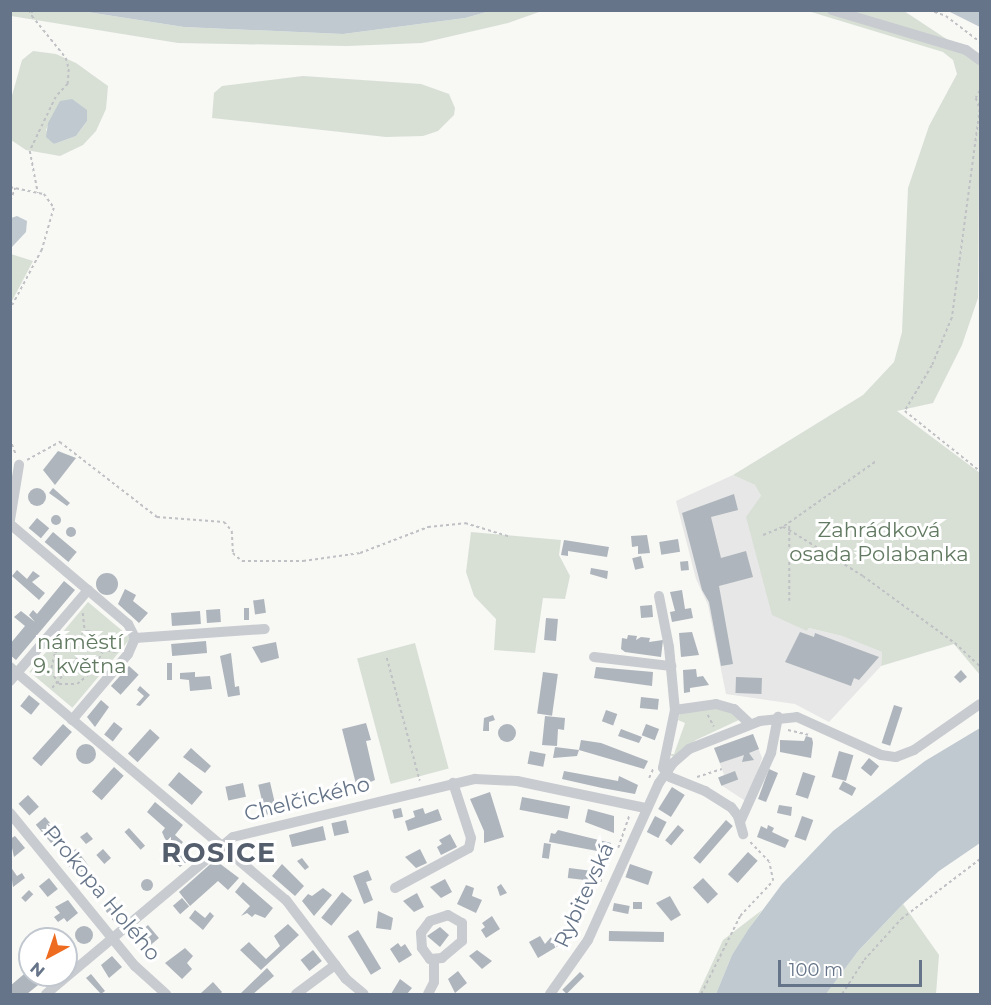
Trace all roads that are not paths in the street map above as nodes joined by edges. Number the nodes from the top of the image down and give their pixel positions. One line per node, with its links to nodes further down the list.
1 (832, 10): 2 (street)
2 (981, 60)
3 (19, 465): 4 (street)
4 (10, 522): 5 (street)
5 (88, 590): 8 (street); 11 (street)
6 (659, 596): 10 (street)
7 (265, 629): 8 (street)
8 (135, 638): 14 (street)
9 (594, 657): 10 (street)
10 (671, 666): 13 (street)
11 (13, 674): 14 (street)
12 (981, 704): 15 (street)
13 (675, 710): 16 (street); 17 (street)
14 (72, 720): 23 (street)
15 (778, 722): 16 (street); 21 (street)
16 (750, 724): 17 (street)
17 (665, 772): 19 (street, Rybitevská); 21 (street)
18 (453, 783): 19 (street, Chelčického); 23 (street, Chelčického); 24 (street)
19 (645, 808): 33 (street, Rybitevská)
20 (10, 813): 25 (street, Prokopa Holého)
21 (740, 822): 22 (street)
22 (743, 834)
23 (221, 845): 25 (street, Chelčického); 27 (street)
24 (395, 888)
25 (112, 938): 28 (street, Chelčického); 29 (street, Prokopa Holého)
26 (434, 960): 26 (street); 32 (street)
27 (334, 965): 30 (street); 31 (street)
28 (46, 994)
29 (166, 994)
30 (296, 994)
31 (364, 994)
32 (428, 994)
33 (550, 994)

